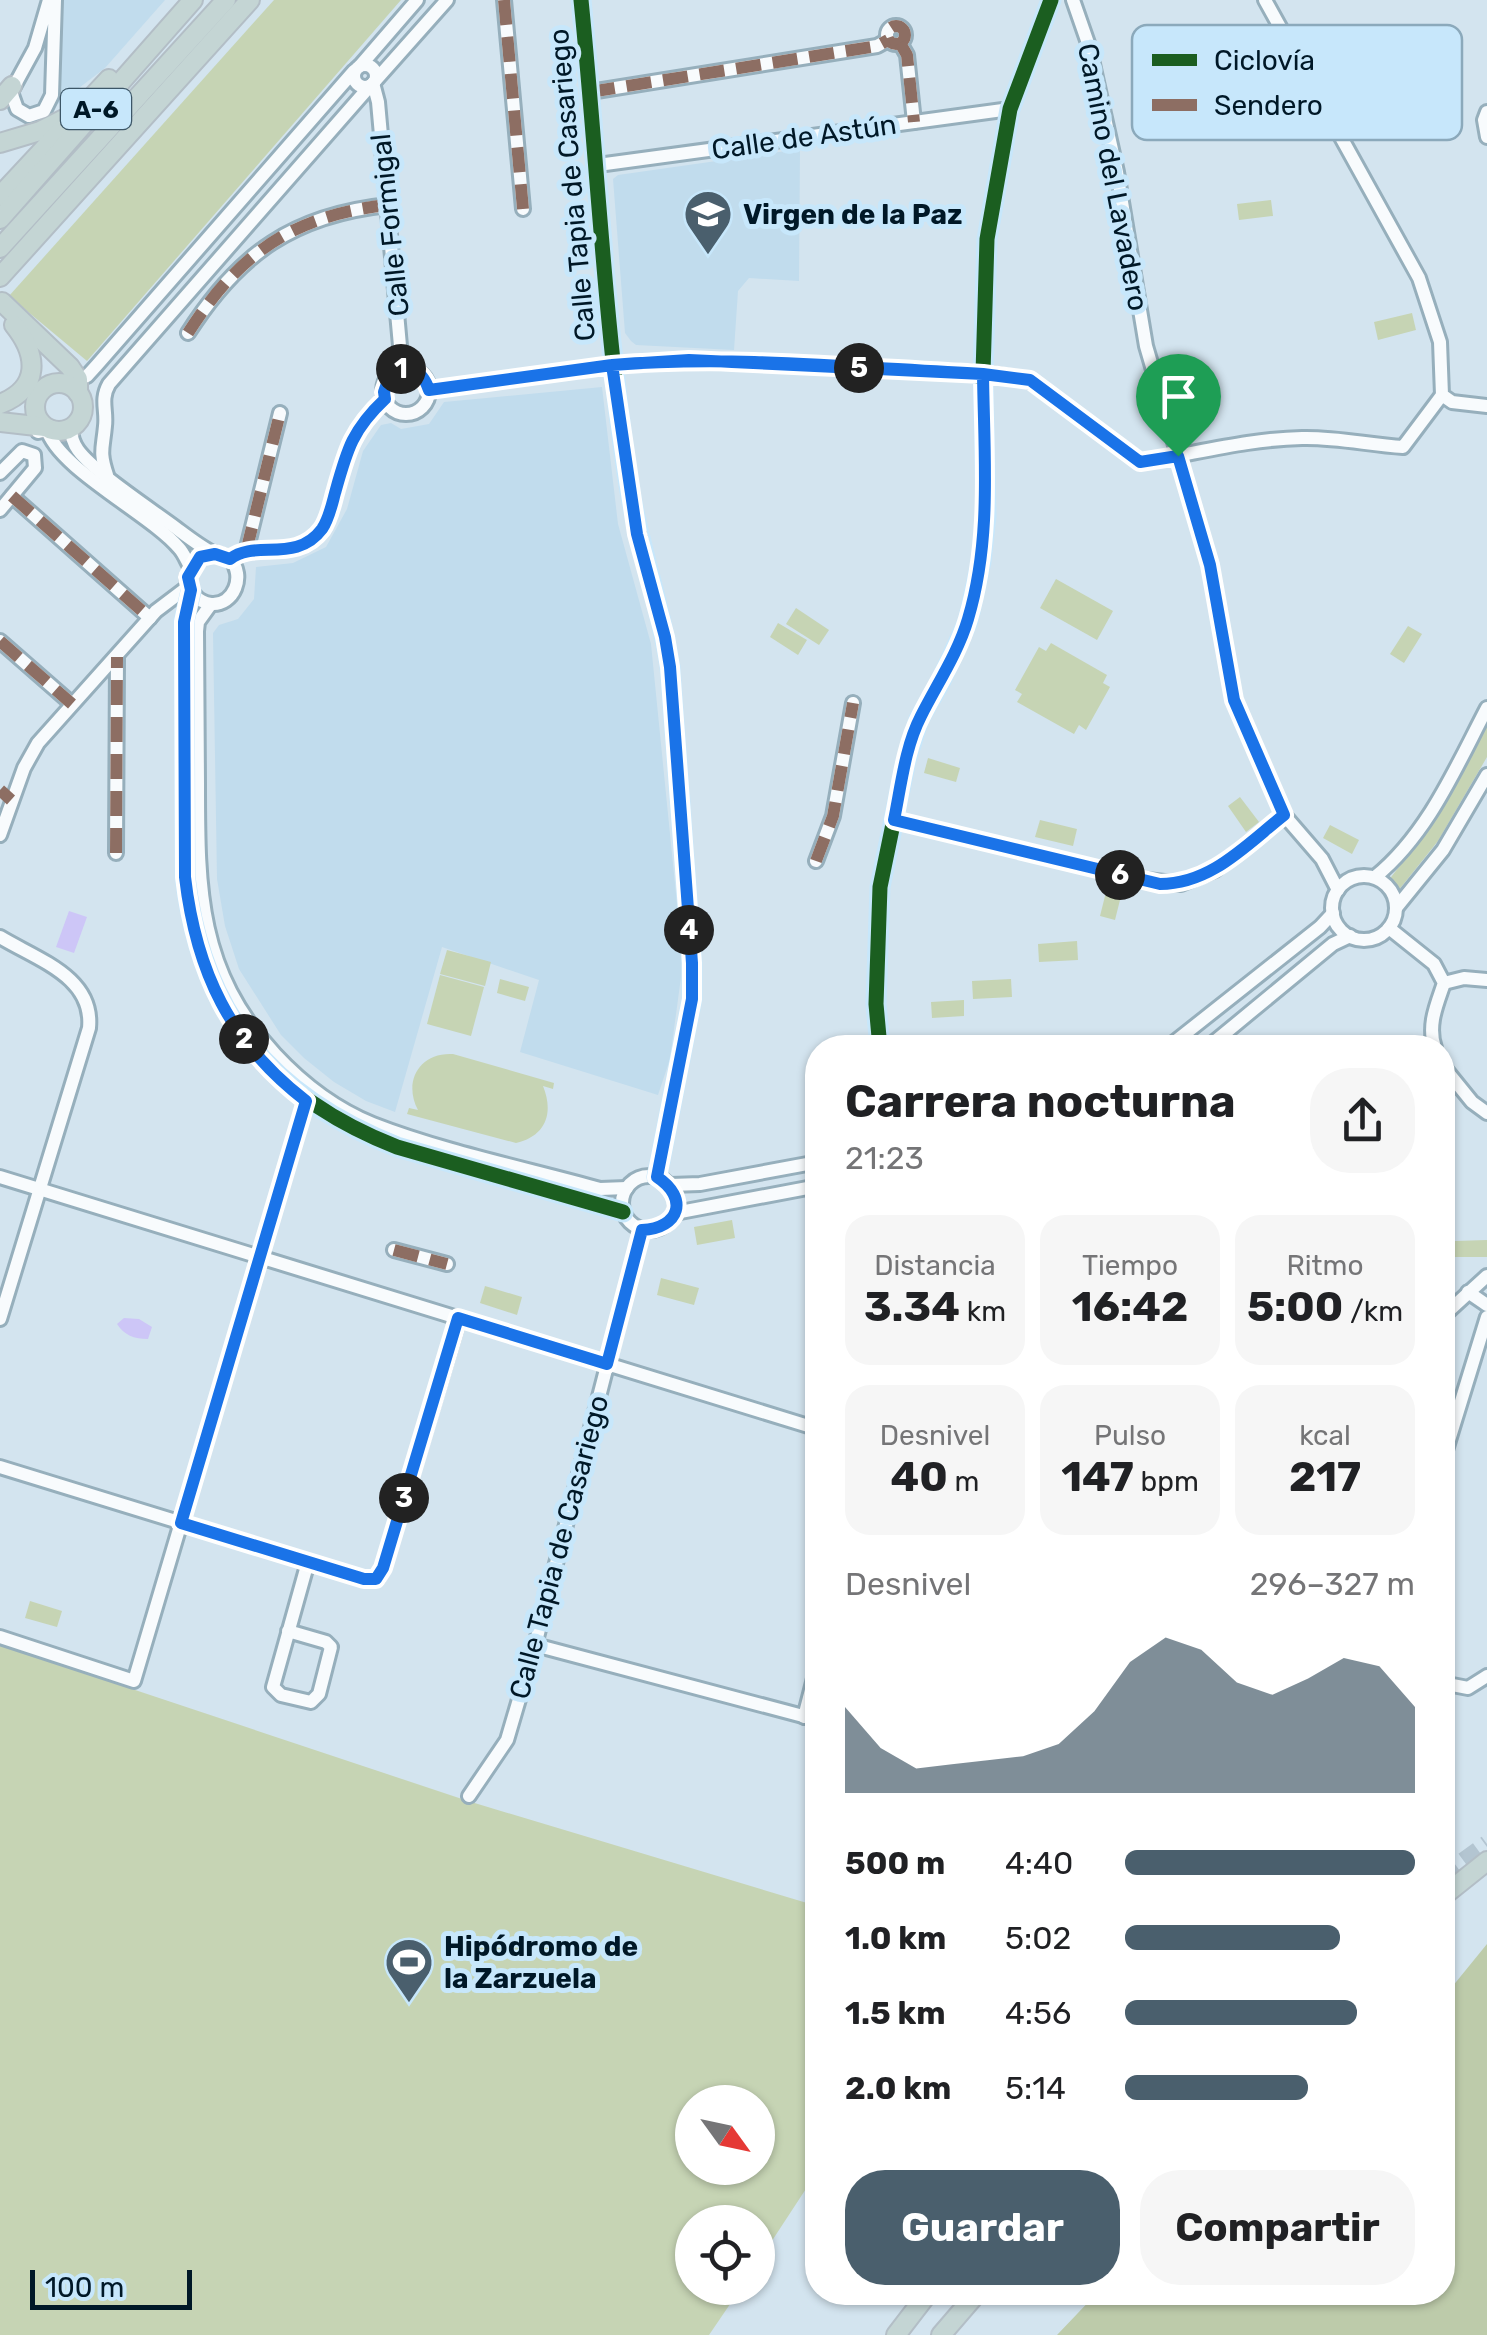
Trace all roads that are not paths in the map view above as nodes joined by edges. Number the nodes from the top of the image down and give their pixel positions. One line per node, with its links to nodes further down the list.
1 (52, 0): 18 (street); 18 (street)
2 (180, 0): 21 (highway)
3 (193, 0): 31 (highway, A-6)
4 (212, 0): 32 (highway)
5 (226, 0): 32 (highway)
6 (250, 0): 26 (highway, A-6)
7 (417, 0): 15 (street)
8 (448, 0): 16 (street)
9 (504, 0): 30 (street)
10 (581, 0): 17 (street, Calle Tapia de Casariego)
11 (1051, 0): 19 (street)
12 (1073, 0): 51 (street, Camino del Lavadero)
13 (1265, 0): 14 (street)
14 (1279, 25)
15 (357, 68): 16 (street); 40 (street)
16 (373, 84): 29 (street, Calle Formigal); 53 (street)
17 (590, 92): 22 (street, Calle Tapia de Casariego); 27 (street, Calle Tapia de Casariego)
18 (6, 93)
19 (1010, 109): 22 (street, Calle de Astún); 38 (street)
20 (1487, 112): 23 (street)
21 (74, 114): 25 (highway); 28 (highway)
22 (914, 122): 27 (street, Calle de Astún)
23 (1487, 137)
24 (1343, 140): 42 (street)
25 (0, 142)
26 (104, 160): 33 (highway, A-6); 34 (highway)
27 (598, 165): 36 (street, Calle Tapia de Casariego)
28 (0, 196)
29 (388, 204): 35 (street); 37 (street, Calle Formigal)
30 (523, 208)
31 (0, 219)
32 (0, 245)
33 (0, 276)
34 (3, 307): 39 (highway); 40 (highway); 45 (highway)
35 (188, 333)
36 (612, 365): 38 (street); 41 (street); 96 (street, Calle Tapia de Casariego)
37 (402, 368): 41 (street); 43 (street)
38 (983, 374): 51 (street); 72 (street)
39 (51, 384): 40 (highway); 46 (highway)
40 (78, 386): 49 (highway)
41 (429, 390): 43 (street)
42 (1442, 395): 44 (street); 51 (street)
43 (385, 399): 56 (street)
44 (1487, 406)
45 (0, 407): 46 (highway)
46 (34, 408): 50 (highway)
47 (280, 414): 56 (street)
48 (0, 424): 50 (highway)
49 (71, 428): 50 (highway); 53 (street)
50 (44, 432): 59 (street)
51 (1178, 456): 71 (street, Camino del Lavadero)
52 (0, 473): 54 (street)
53 (107, 475): 57 (street)
54 (12, 496): 55 (street); 62 (street)
55 (0, 510)
56 (246, 552): 58 (street)
57 (215, 554): 58 (street); 59 (street)
58 (230, 559): 61 (street)
59 (191, 568): 60 (street)
60 (190, 588): 61 (street); 62 (street); 92 (street)
61 (211, 604): 98 (street)
62 (150, 618): 64 (street)
63 (0, 641): 66 (street)
64 (117, 657): 66 (street); 74 (street)
65 (852, 703): 76 (street)
66 (72, 704): 70 (street)
67 (1487, 708): 78 (street)
68 (1487, 775): 80 (street)
69 (0, 790): 70 (street)
70 (12, 800): 73 (street)
71 (1284, 815): 72 (street); 75 (street, Camino del Lavadero)
72 (894, 820): 87 (street)
73 (0, 835)
74 (116, 853)
75 (1322, 859): 77 (street, Camino del Lavadero); 79 (street, Camino del Lavadero)
76 (816, 862)
77 (1352, 878): 78 (street); 79 (street)
78 (1375, 878): 80 (street)
79 (1338, 890): 81 (street)
80 (1396, 908): 82 (street)
81 (1333, 912): 83 (street); 88 (street)
82 (1388, 928): 83 (street); 86 (street)
83 (1350, 936): 89 (street)
84 (0, 937): 100 (street)
85 (1487, 980): 86 (street)
86 (1444, 983): 90 (street)
87 (879, 1035)
88 (1183, 1035)
89 (1223, 1035)
90 (1432, 1035)
91 (1455, 1081): 93 (street)
92 (306, 1101): 101 (street); 105 (street)
93 (1487, 1113)
94 (805, 1164): 97 (street)
95 (0, 1177): 100 (street)
96 (657, 1177): 97 (street); 98 (street)
97 (670, 1186): 102 (street)
98 (627, 1188): 101 (street)
99 (805, 1188): 102 (street)
100 (40, 1189): 105 (street); 113 (street)
101 (624, 1212): 103 (street)
102 (675, 1213): 103 (street)
103 (642, 1230): 114 (street, Calle Tapia de Casariego)
104 (394, 1250): 106 (street)
105 (260, 1257): 112 (street); 118 (street)
106 (447, 1264)
107 (1485, 1281): 108 (street)
108 (1468, 1292): 109 (street); 110 (street)
109 (1455, 1304)
110 (1487, 1305)
111 (1487, 1317): 115 (street)
112 (458, 1318): 114 (street); 119 (street)
113 (0, 1319)
114 (607, 1364): 116 (street); 122 (street, Calle Tapia de Casariego)
115 (1455, 1421)
116 (805, 1425)
117 (0, 1468): 118 (street)
118 (181, 1523): 119 (street); 121 (street)
119 (308, 1562): 120 (street)
120 (288, 1631): 120 (street)
121 (0, 1637)
122 (535, 1646): 125 (street); 126 (street, Calle Tapia de Casariego)
123 (1487, 1676): 124 (street)
124 (1455, 1686)
125 (805, 1717)
126 (469, 1796)
127 (1487, 1861): 128 (highway)
128 (1455, 1887)
129 (919, 2305): 132 (highway)
130 (968, 2305): 133 (highway)
131 (971, 2305): 134 (highway)
132 (896, 2335)
133 (941, 2335)
134 (952, 2335)

